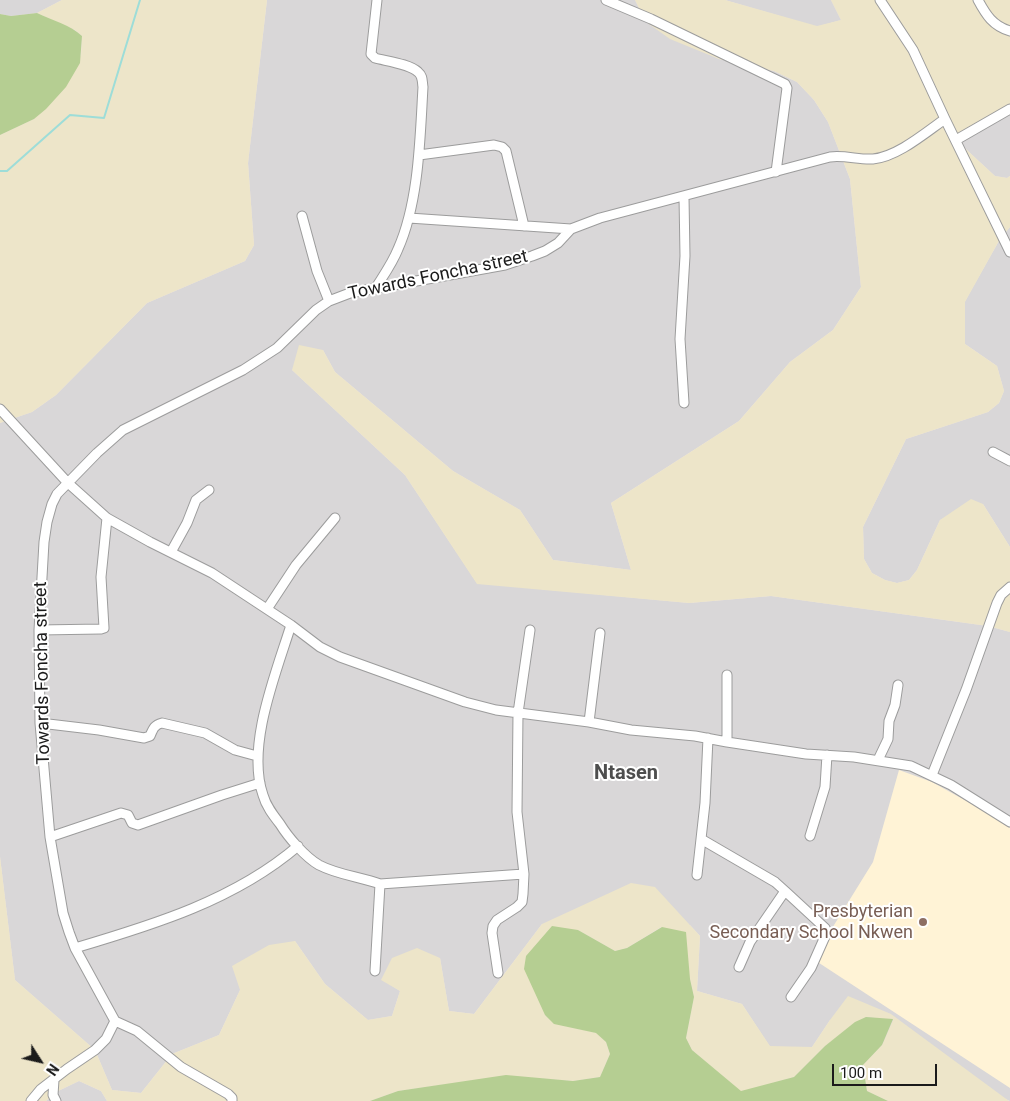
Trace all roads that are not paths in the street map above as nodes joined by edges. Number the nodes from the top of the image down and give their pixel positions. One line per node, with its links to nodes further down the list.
1 (377, 0): 9 (street)
2 (606, 0): 10 (street)
3 (880, 0): 7 (street)
4 (978, 0): 5 (street)
5 (1010, 31)
6 (1010, 109): 8 (street)
7 (945, 120): 8 (street); 10 (street, Towards Foncha street)
8 (956, 140): 16 (street)
9 (419, 155): 13 (street); 14 (street)
10 (776, 172): 11 (street, Towards Foncha street)
11 (684, 197): 15 (street, Towards Foncha street); 19 (street)
12 (302, 216): 18 (street)
13 (409, 218): 14 (street); 17 (street)
14 (524, 226): 15 (street)
15 (571, 229): 17 (street, Towards Foncha street)
16 (1010, 252)
17 (375, 289): 18 (street, Towards Foncha street)
18 (329, 301): 23 (street, Towards Foncha street)
19 (684, 404)
20 (0, 409): 23 (street)
21 (993, 452): 22 (street)
22 (1010, 461)
23 (68, 483): 25 (street); 31 (street, Towards Foncha street)
24 (209, 490): 27 (street)
25 (107, 518): 27 (street); 31 (street)
26 (335, 518): 29 (street)
27 (170, 552): 29 (street)
28 (1010, 587): 44 (street)
29 (267, 609): 30 (street)
30 (291, 626): 36 (street); 41 (street)
31 (39, 630): 38 (street, Towards Foncha street)
32 (530, 630): 36 (street)
33 (600, 633): 37 (street)
34 (727, 675): 40 (street)
35 (898, 686): 43 (street)
36 (518, 712): 37 (street); 51 (street)
37 (589, 722): 39 (street)
38 (40, 723): 41 (street); 48 (street, Towards Foncha street)
39 (708, 738): 40 (street); 49 (street)
40 (726, 742): 42 (street)
41 (257, 756): 45 (street)
42 (827, 756): 43 (street); 47 (street)
43 (878, 760): 44 (street)
44 (932, 775): 46 (street)
45 (260, 783): 48 (street); 50 (street)
46 (1010, 822)
47 (810, 836)
48 (50, 837): 55 (street, Towards Foncha street)
49 (702, 839): 52 (street); 54 (street)
50 (298, 846): 53 (street); 55 (street)
51 (524, 874): 53 (street); 58 (street)
52 (697, 875)
53 (380, 884): 57 (street)
54 (785, 891): 56 (street); 59 (street)
55 (75, 948): 60 (street, Towards Foncha street)
56 (739, 967)
57 (375, 971)
58 (498, 973)
59 (791, 997)
60 (115, 1021): 61 (street); 64 (street)
61 (54, 1080): 62 (street); 63 (street)
62 (31, 1101)
63 (56, 1101)
64 (232, 1101)

